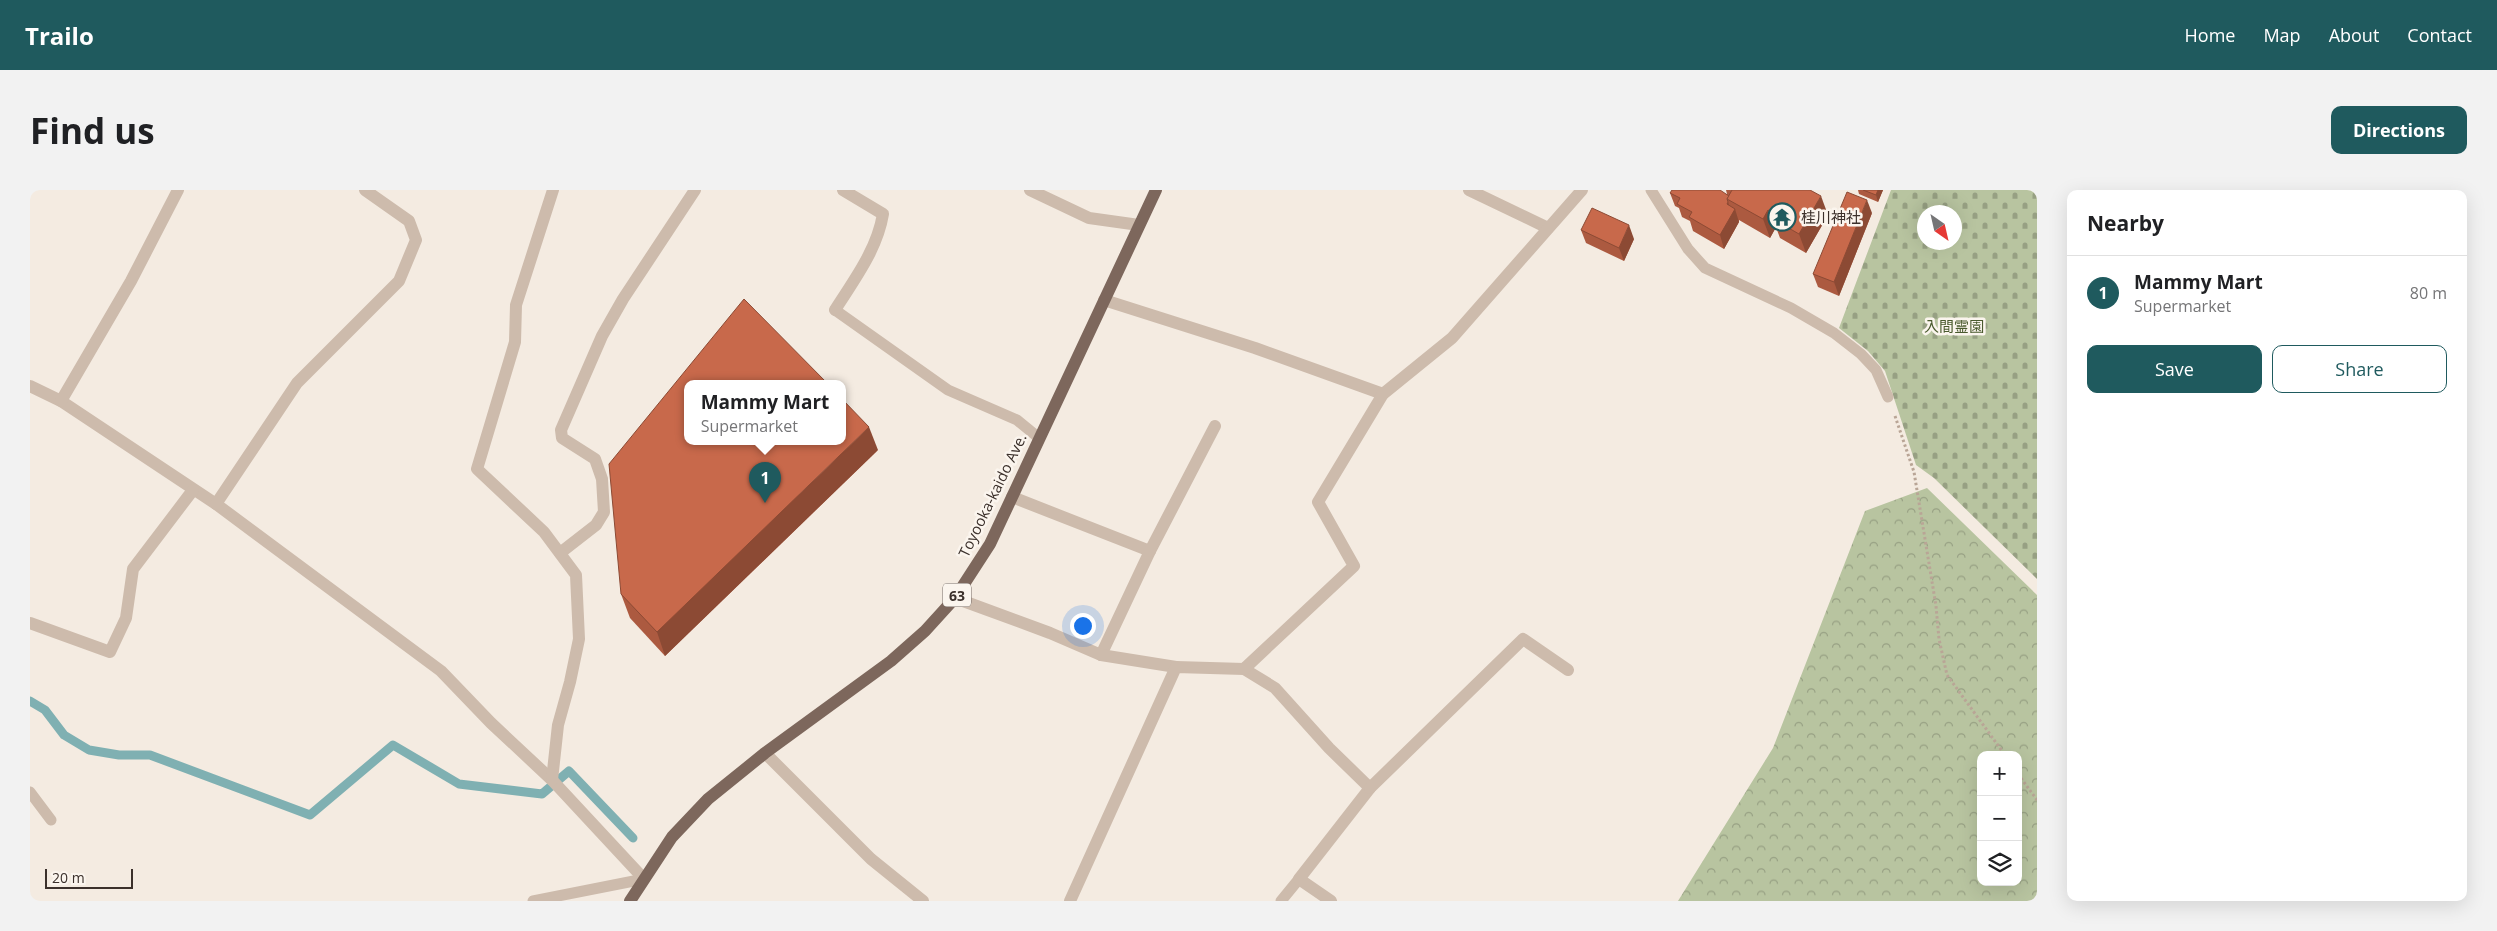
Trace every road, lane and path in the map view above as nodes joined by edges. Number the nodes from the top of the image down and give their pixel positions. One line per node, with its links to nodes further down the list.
1 (178, 190): 18 (street)
2 (365, 190): 23 (street)
3 (552, 190): 25 (street)
4 (695, 190): 25 (street)
5 (843, 190): 14 (street)
6 (1030, 190): 11 (street)
7 (1156, 190): 11 (main road, Toyooka-kaido Ave. / 63)
8 (1469, 190): 12 (street)
9 (1582, 190): 12 (street)
10 (1651, 190): 17 (lane)
11 (1139, 225): 13 (main road, Toyooka-kaido Ave. / 63)
12 (1548, 228): 16 (street)
13 (1104, 300): 16 (street); 20 (main road, Toyooka-kaido Ave. / 63)
14 (835, 310): 20 (lane)
15 (30, 386): 18 (street)
16 (1383, 394): 30 (street)
17 (1888, 397): 32 (path)
18 (61, 401): 21 (street)
19 (1215, 426): 24 (street)
20 (1039, 438): 22 (main road, Toyooka-kaido Ave. / 63)
21 (193, 490): 23 (street); 27 (street)
22 (1012, 497): 24 (street); 26 (main road, Toyooka-kaido Ave. / 63)
23 (216, 504): 35 (street)
24 (1150, 552): 28 (street)
25 (560, 553): 35 (street)
26 (956, 598): 28 (street); 33 (main road, Toyooka-kaido Ave. / 63)
27 (30, 623)
28 (1101, 655): 29 (street)
29 (1176, 667): 30 (street); 45 (street)
30 (1244, 669): 36 (street)
31 (1568, 670): 36 (street)
32 (2002, 751)
33 (764, 753): 40 (main road, Toyooka-kaido Ave. / 63); 44 (street)
34 (2022, 779): 38 (path)
35 (552, 780): 40 (street)
36 (1370, 788): 41 (street)
37 (30, 792): 39 (lane)
38 (2037, 800)
39 (51, 820)
40 (644, 879): 42 (lane); 43 (main road, Toyooka-kaido Ave. / 63)
41 (1298, 879): 46 (lane); 47 (street)
42 (533, 901)
43 (630, 901)
44 (923, 901)
45 (1070, 901)
46 (1281, 901)
47 (1331, 901)

